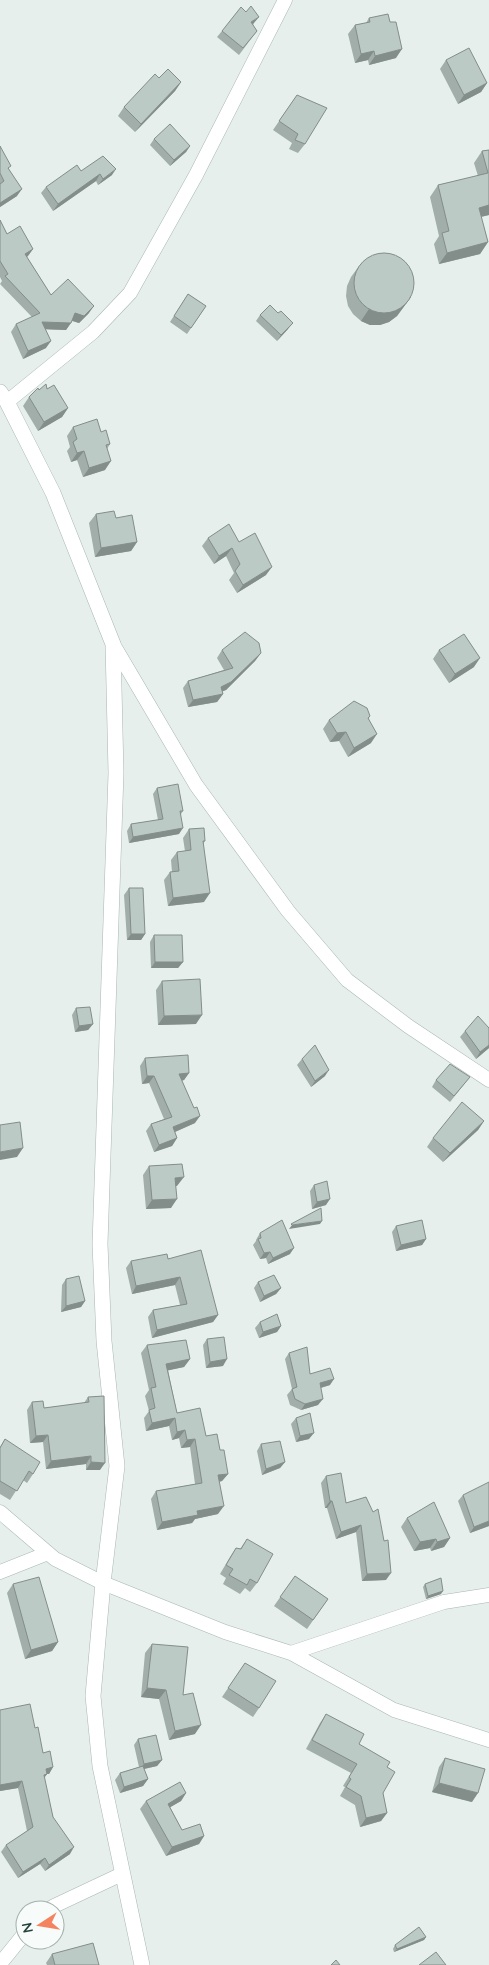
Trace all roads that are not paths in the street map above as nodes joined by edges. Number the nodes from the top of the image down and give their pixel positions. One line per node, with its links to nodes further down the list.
1 (285, 0): 2 (street)
2 (4, 397): 3 (street)
3 (113, 644): 4 (street); 8 (street)
4 (489, 1080)
5 (0, 1512): 6 (street)
6 (48, 1553): 7 (street); 8 (street)
7 (0, 1572)
8 (103, 1583): 10 (street); 12 (street)
9 (489, 1595): 10 (street)
10 (291, 1653): 11 (street)
11 (489, 1740)
12 (122, 1874): 13 (street); 16 (street)
13 (65, 1901)
14 (15, 1945): 15 (street)
15 (0, 1964)
16 (142, 1965)

